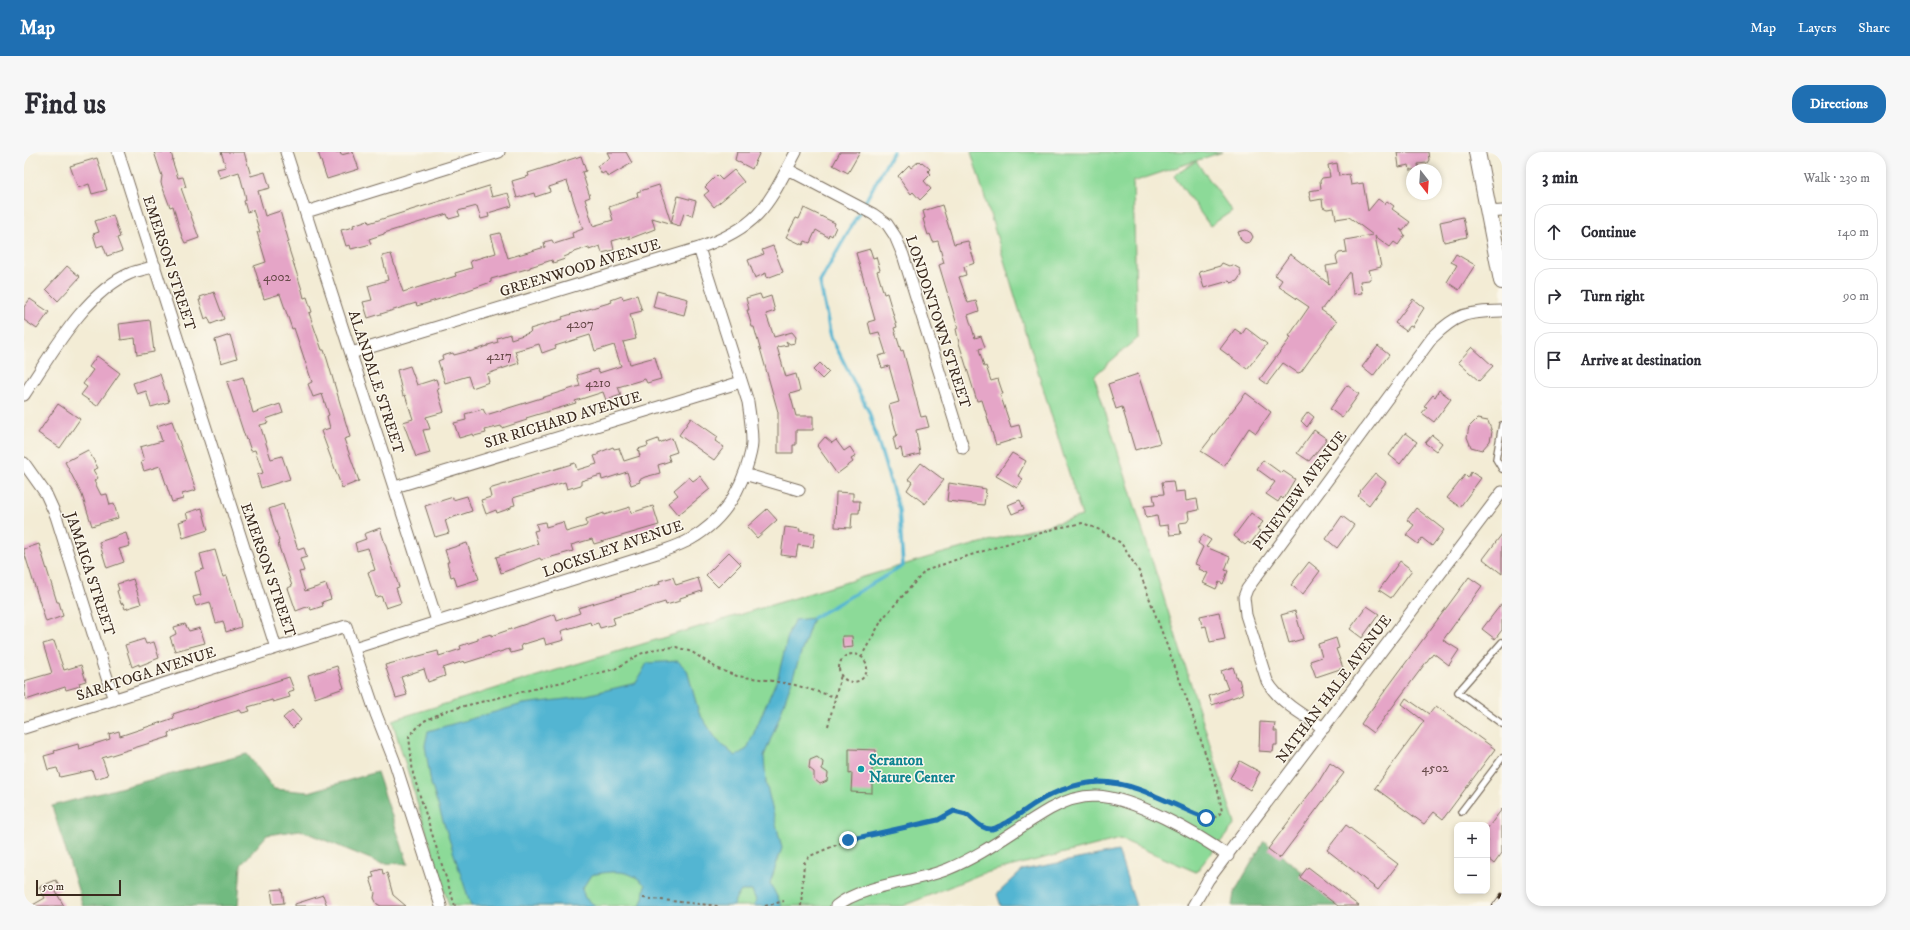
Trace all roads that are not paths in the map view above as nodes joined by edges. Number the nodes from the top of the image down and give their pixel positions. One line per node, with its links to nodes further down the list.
1 (118, 152): 10 (street, EMERSON STREET)
2 (286, 152): 7 (street, ALANDALE STREET)
3 (796, 152): 6 (street, GREENWOOD AVENUE)
4 (1477, 152): 8 (main road)
5 (493, 153): 7 (street)
6 (787, 169): 9 (street, GREENWOOD AVENUE); 17 (street, LONDONTOWN STREET)
7 (306, 212): 13 (street, ALANDALE STREET)
8 (1495, 212): 11 (main road)
9 (699, 248): 13 (street, GREENWOOD AVENUE); 14 (street, LOCKSLEY AVENUE)
10 (155, 266): 15 (street); 26 (street, EMERSON STREET)
11 (1502, 281)
12 (1502, 310): 31 (street, PINEVIEW AVENUE)
13 (352, 353): 21 (street, ALANDALE STREET)
14 (741, 382): 20 (street, LOCKSLEY AVENUE); 21 (street, SIR RICHARD AVENUE)
15 (24, 395)
16 (1502, 425): 19 (lane)
17 (963, 448)
18 (24, 463): 28 (street, JAMAICA STREET)
19 (1502, 469)
20 (744, 474): 22 (street); 24 (street, LOCKSLEY AVENUE)
21 (394, 487): 24 (street, ALANDALE STREET)
22 (799, 490)
23 (1502, 492): 31 (street, NATHAN HALE AVENUE)
24 (437, 621): 27 (street, LOCKSLEY AVENUE)
25 (1502, 642): 29 (lane)
26 (276, 648): 27 (street, EMERSON STREET); 28 (street, SARATOGA AVENUE)
27 (354, 648): 35 (street, EMERSON STREET)
28 (114, 700): 30 (street, SARATOGA AVENUE)
29 (1502, 724)
30 (24, 728)
31 (1324, 728): 34 (street, NATHAN HALE AVENUE)
32 (1502, 758): 33 (lane)
33 (1461, 812)
34 (1228, 856): 36 (street); 37 (street, NATHAN HALE AVENUE)
35 (441, 906)
36 (836, 906)
37 (1193, 906)

